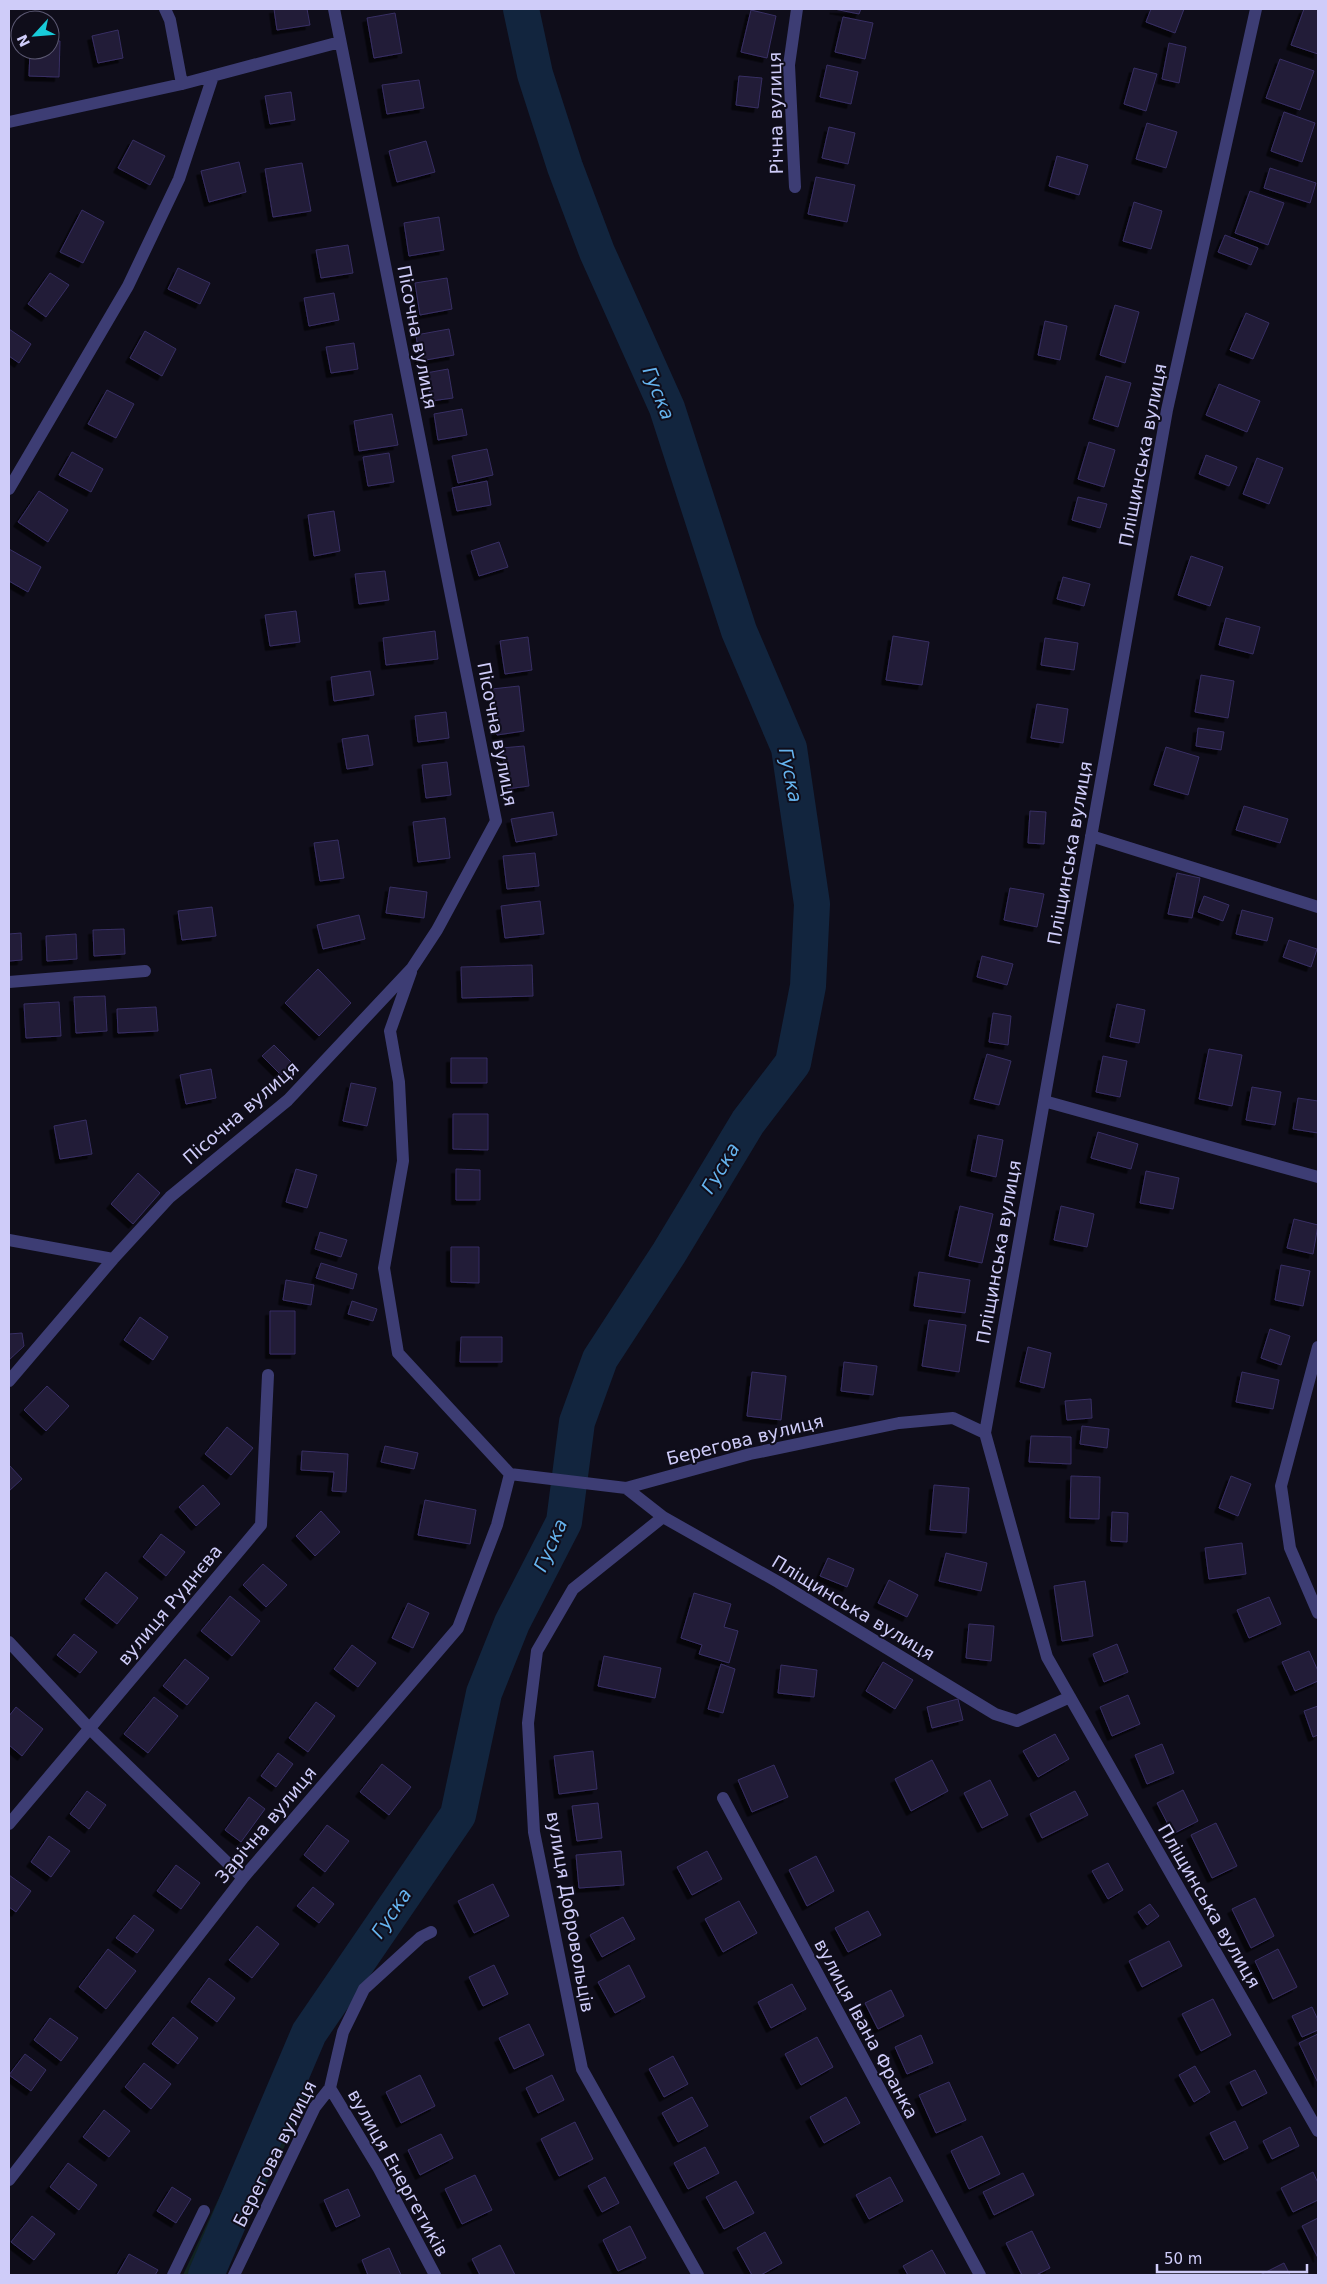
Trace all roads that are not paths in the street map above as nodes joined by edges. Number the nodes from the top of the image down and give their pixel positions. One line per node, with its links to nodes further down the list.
1 (165, 9): 7 (street)
2 (334, 9): 5 (street, Пісочна вулиця)
3 (797, 9): 9 (street, Річна вулиця)
4 (1256, 9): 11 (street, Пліщинська вулиця)
5 (340, 42): 6 (street); 13 (street, Пісочна вулиця)
6 (213, 76): 7 (street); 10 (street)
7 (182, 84): 8 (street)
8 (9, 122)
9 (795, 187)
10 (9, 489)
11 (1091, 836): 12 (street); 16 (street, Пліщинська вулиця)
12 (1318, 907)
13 (412, 968): 19 (street, Пісочна вулиця); 24 (street)
14 (145, 971): 15 (street)
15 (9, 982)
16 (1044, 1101): 17 (street); 23 (street, Пліщинська вулиця)
17 (1318, 1177)
18 (9, 1240): 19 (street)
19 (113, 1259): 22 (street, Пісочна вулиця)
20 (1318, 1347): 27 (street)
21 (268, 1375): 30 (street, вулиця Руднєва)
22 (9, 1381)
23 (985, 1433): 25 (street, Берегова вулиця); 29 (street, Пліщинська вулиця)
24 (510, 1474): 25 (street, Берегова вулиця); 33 (street, Зарічна вулиця)
25 (626, 1488): 26 (street, Пліщинська вулиця)
26 (663, 1517): 29 (street, Пліщинська вулиця); 42 (street, вулиця Добровольців)
27 (1318, 1613)
28 (9, 1642): 30 (street)
29 (1070, 1697): 36 (street, Пліщинська вулиця)
30 (89, 1728): 32 (street, вулиця Руднєва); 33 (street)
31 (723, 1798): 43 (street, вулиця Івана Франка)
32 (9, 1824)
33 (243, 1878): 37 (street, Зарічна вулиця)
34 (431, 1932): 35 (street, Берегова вулиця)
35 (330, 2088): 40 (street, Берегова вулиця); 41 (street, вулиця Енергетиків)
36 (1318, 2131)
37 (9, 2180)
38 (204, 2211): 39 (street)
39 (173, 2275)
40 (234, 2275)
41 (435, 2275)
42 (698, 2275)
43 (980, 2275)

